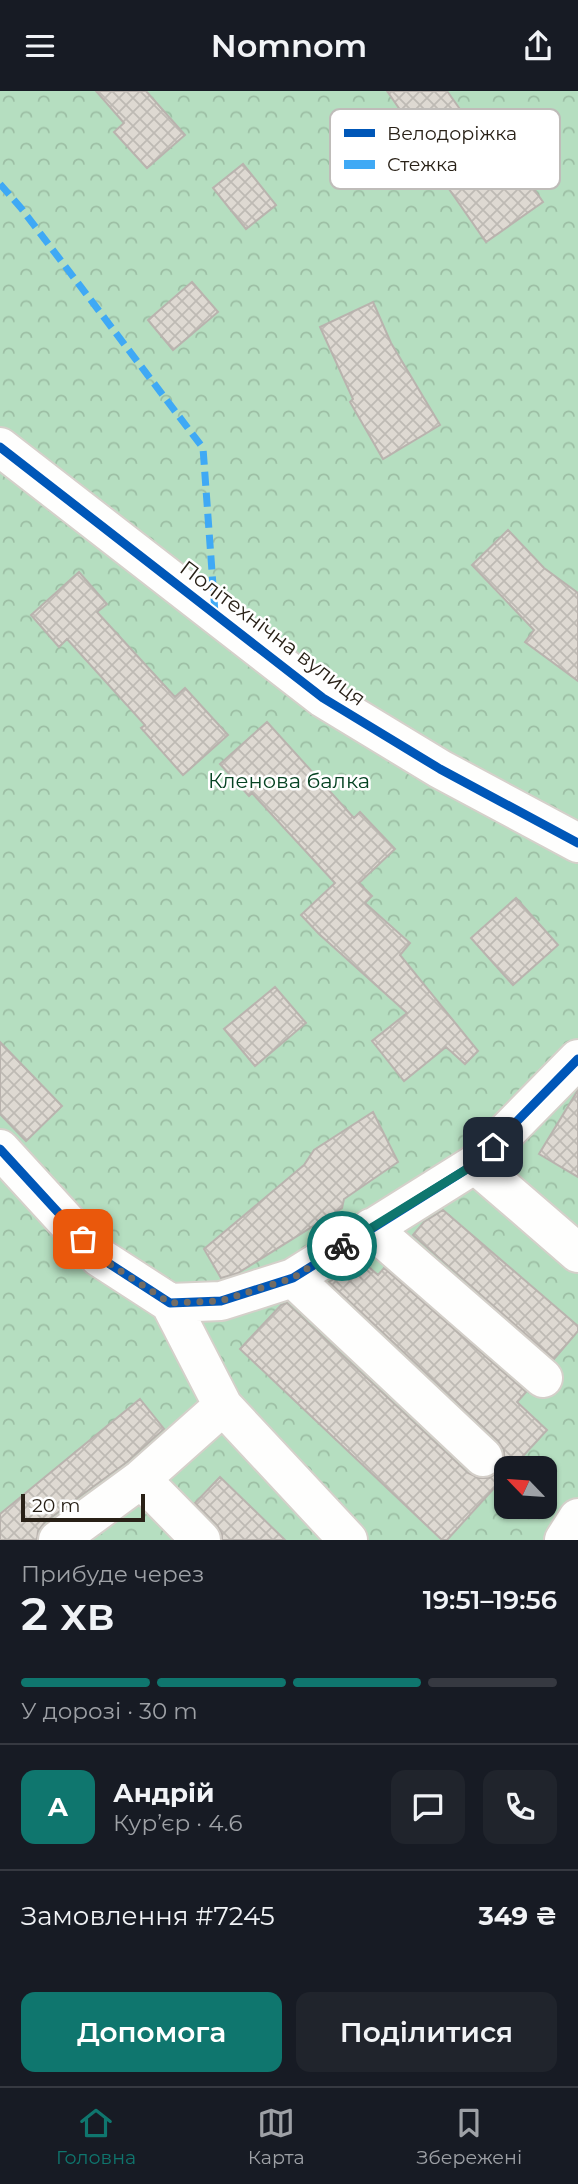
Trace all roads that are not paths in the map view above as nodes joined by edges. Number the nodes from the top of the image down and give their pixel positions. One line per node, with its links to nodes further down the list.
1 (0, 447): 2 (street, Політехнічна вулиця)
2 (578, 843)
3 (578, 1059): 5 (street)
4 (0, 1149): 9 (street)
5 (475, 1164): 6 (street); 7 (street)
6 (371, 1228): 8 (street); 10 (street)
7 (578, 1253)
8 (293, 1278): 9 (street); 12 (street)
9 (170, 1303): 11 (street)
10 (543, 1378)
11 (223, 1406): 13 (street); 17 (street)
12 (483, 1457)
13 (141, 1479): 15 (street); 16 (street)
14 (578, 1518): 18 (street)
15 (58, 1540)
16 (201, 1540)
17 (348, 1540)
18 (564, 1540)

